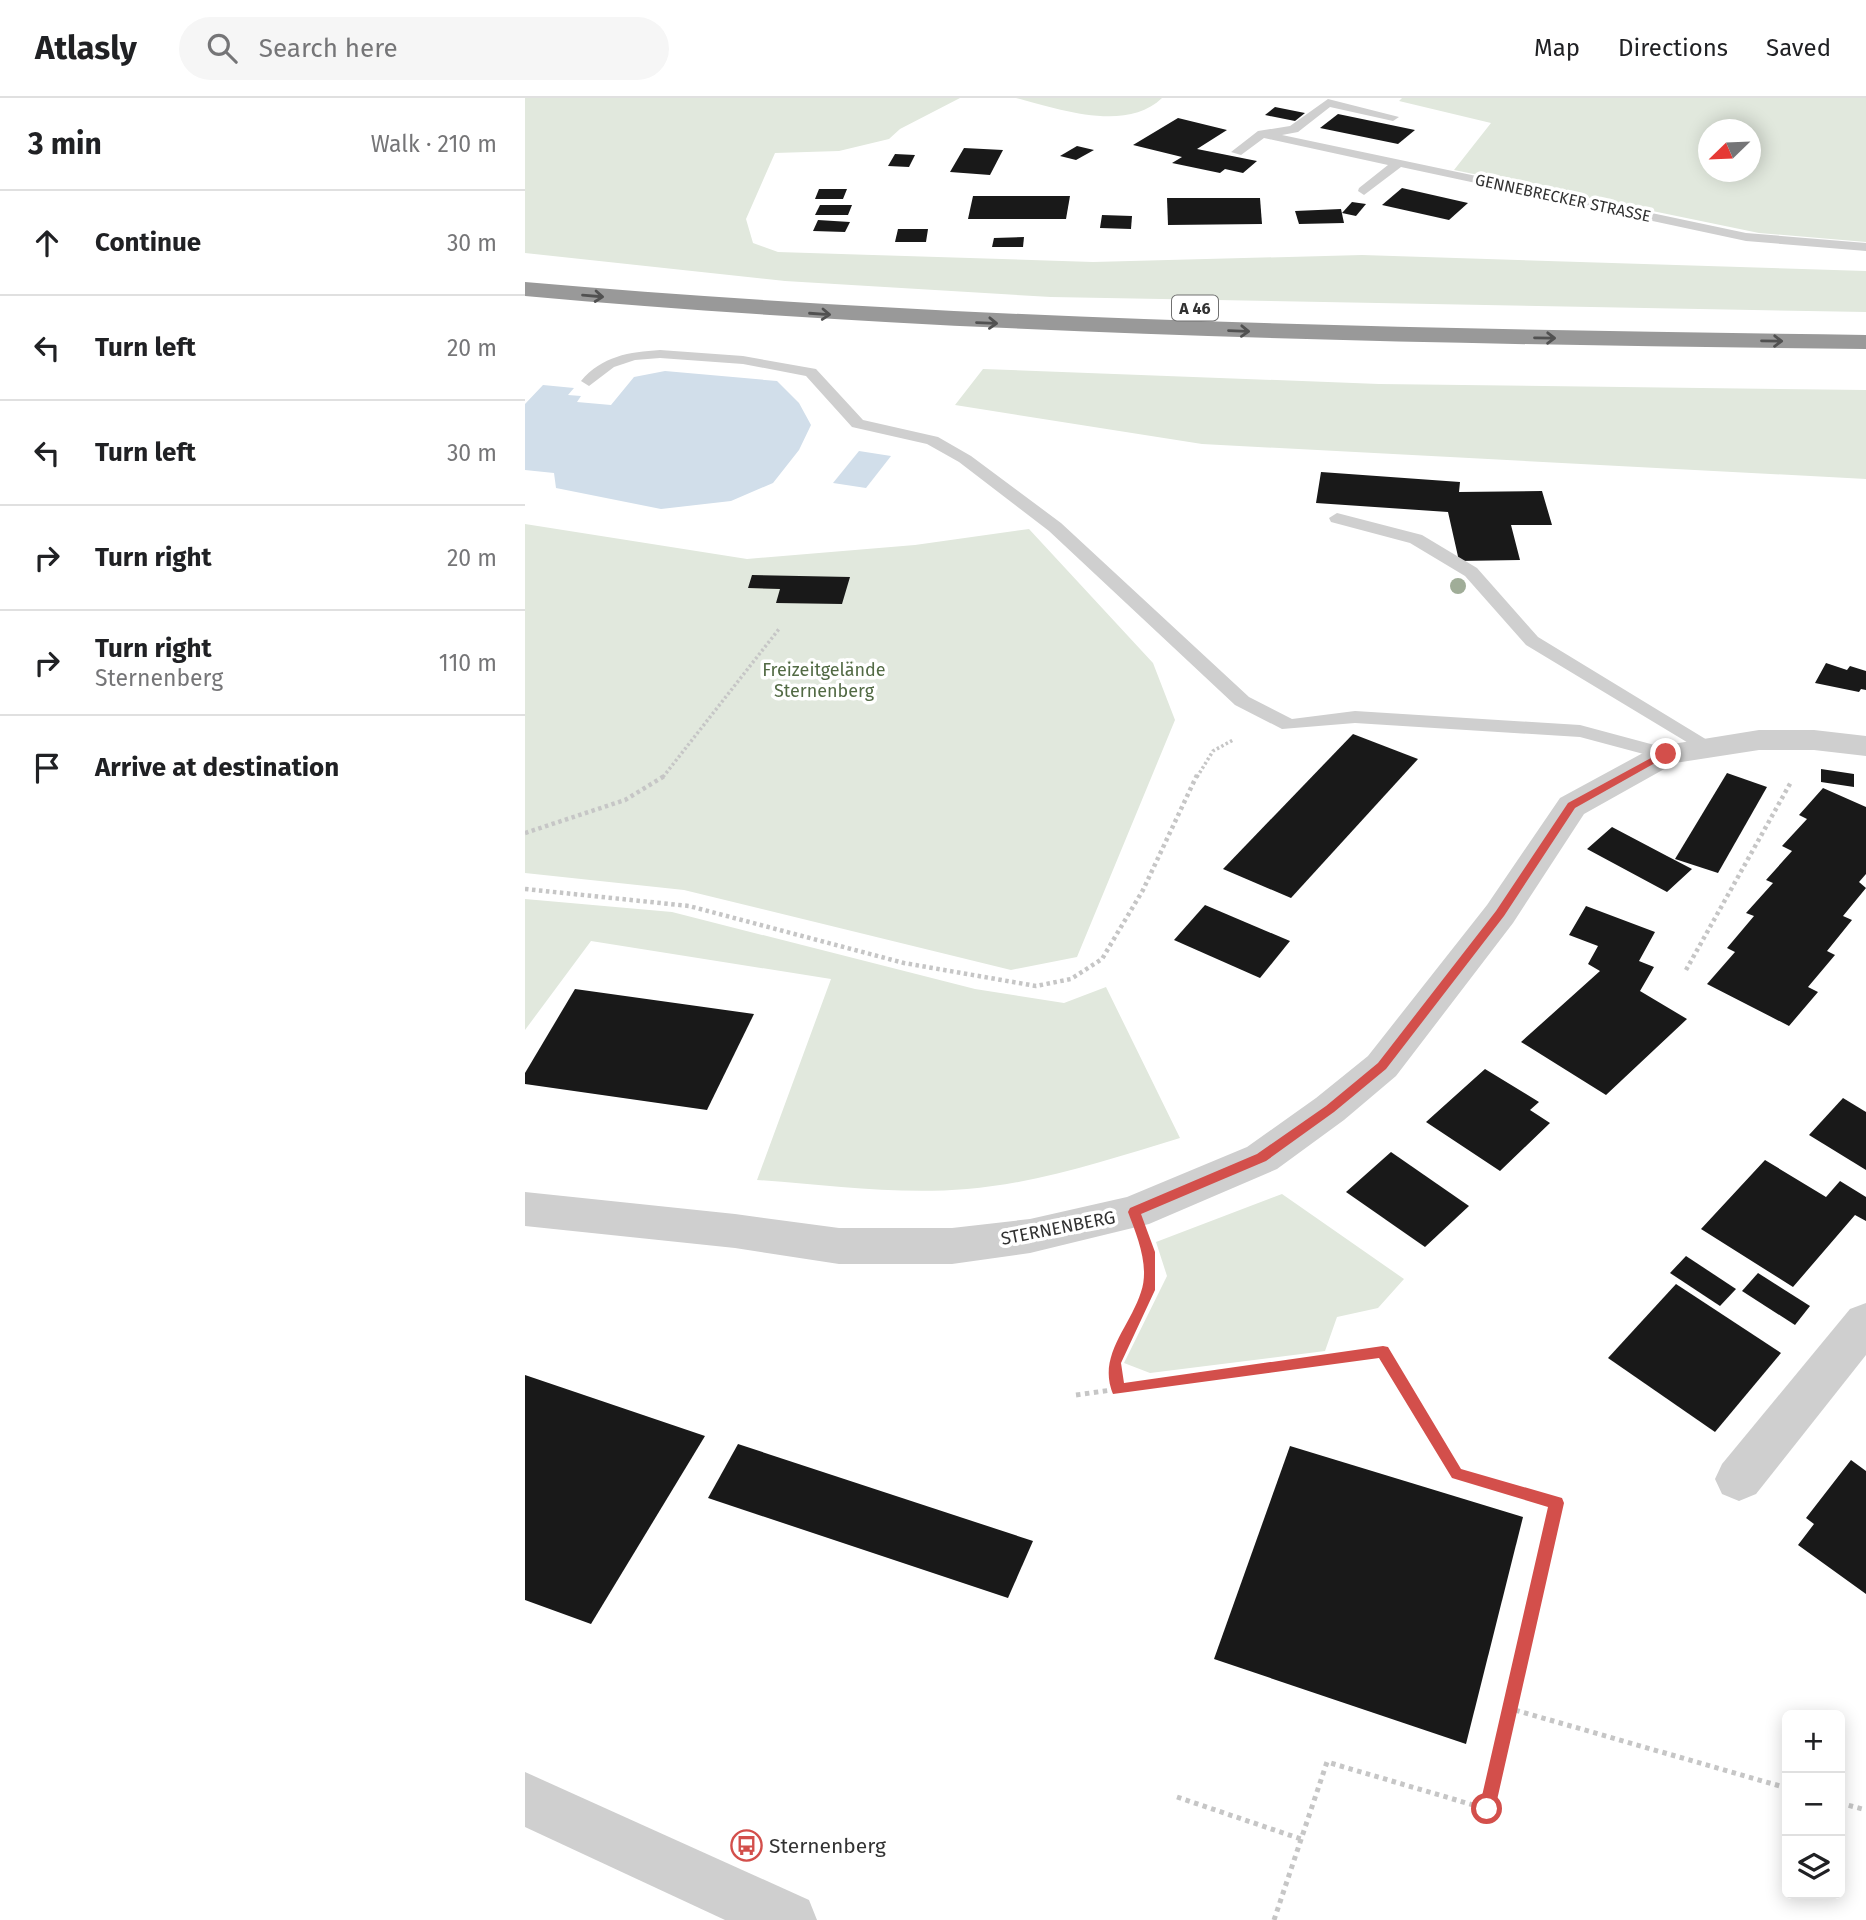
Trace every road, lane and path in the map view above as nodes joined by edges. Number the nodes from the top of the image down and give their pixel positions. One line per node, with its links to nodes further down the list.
1 (1393, 117): 2 (lane)
2 (1262, 134): 3 (lane); 4 (lane, GENNEBRECKER STRASSE)
3 (1237, 152)
4 (1398, 163): 5 (lane); 6 (lane, GENNEBRECKER STRASSE)
5 (1364, 191)
6 (1866, 247)
7 (525, 270): 9 (highway, A 46)
8 (525, 289): 10 (highway, A 46, one-way to 10)
9 (1866, 319)
10 (1866, 342)
11 (589, 381): 14 (lane)
12 (1337, 518): 16 (lane)
13 (779, 629): 19 (path)
14 (1289, 725): 18 (lane); 20 (path)
15 (1814, 740): 16 (street, STERNENBERG); 17 (street, STERNENBERG); 21 (path)
16 (1707, 746): 18 (street, STERNENBERG)
17 (1866, 746)
18 (1666, 754): 23 (street, STERNENBERG)
19 (525, 833)
20 (525, 889)
21 (1686, 970)
22 (525, 1209): 23 (street, STERNENBERG)
23 (1134, 1212): 25 (path)
24 (1866, 1322): 27 (street)
25 (1118, 1390): 26 (path); 28 (path)
26 (1076, 1395)
27 (1739, 1479)
28 (1508, 1708): 29 (path); 34 (path)
29 (1782, 1787)
30 (1177, 1797): 34 (path)
31 (525, 1799): 35 (street)
32 (1845, 1804): 33 (path)
33 (1866, 1810)
34 (1301, 1839): 36 (path)
35 (789, 1920)
36 (1274, 1920)

